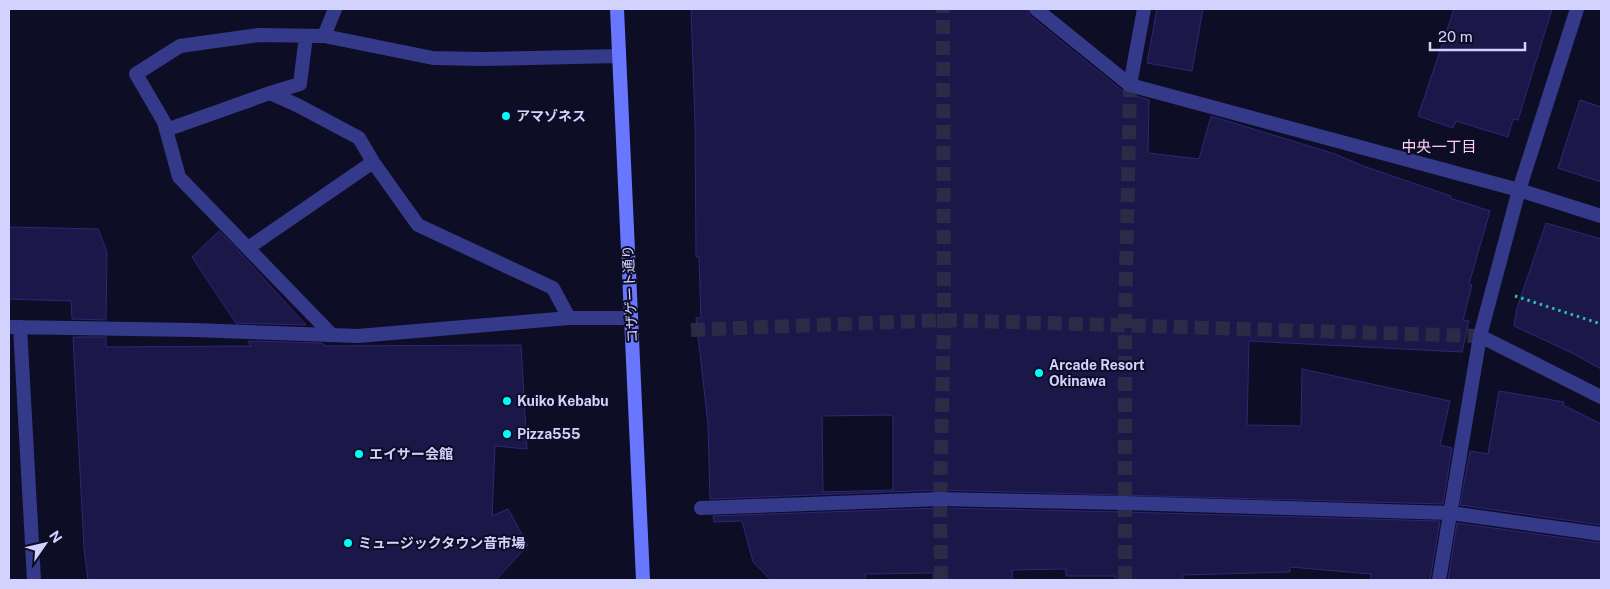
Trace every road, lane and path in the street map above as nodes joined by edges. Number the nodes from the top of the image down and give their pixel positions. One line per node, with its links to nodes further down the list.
1 (335, 9): 7 (street)
2 (617, 9): 8 (main road, コザゲート通り)
3 (1036, 9): 9 (street)
4 (1144, 9): 9 (street)
5 (1577, 9): 13 (street)
6 (306, 36): 7 (street); 10 (street); 11 (street)
7 (324, 36): 8 (street)
8 (619, 56): 18 (main road, コザゲート通り)
9 (1130, 85): 13 (street)
10 (270, 93): 11 (street); 12 (street)
11 (166, 130): 15 (street)
12 (374, 162): 15 (street); 17 (street)
13 (1519, 190): 14 (street); 16 (street)
14 (1601, 216)
15 (248, 248): 21 (street)
16 (1493, 289): 19 (path); 22 (street)
17 (570, 318): 18 (street); 21 (street)
18 (631, 318): 28 (main road, コザゲート通り)
19 (1601, 324)
20 (14, 327): 21 (street); 27 (street)
21 (332, 335)
22 (1480, 336): 23 (street); 25 (street)
23 (1601, 397)
24 (702, 508): 25 (street)
25 (1451, 513): 26 (street); 29 (street)
26 (1601, 534)
27 (34, 580)
28 (643, 580)
29 (1439, 580)

